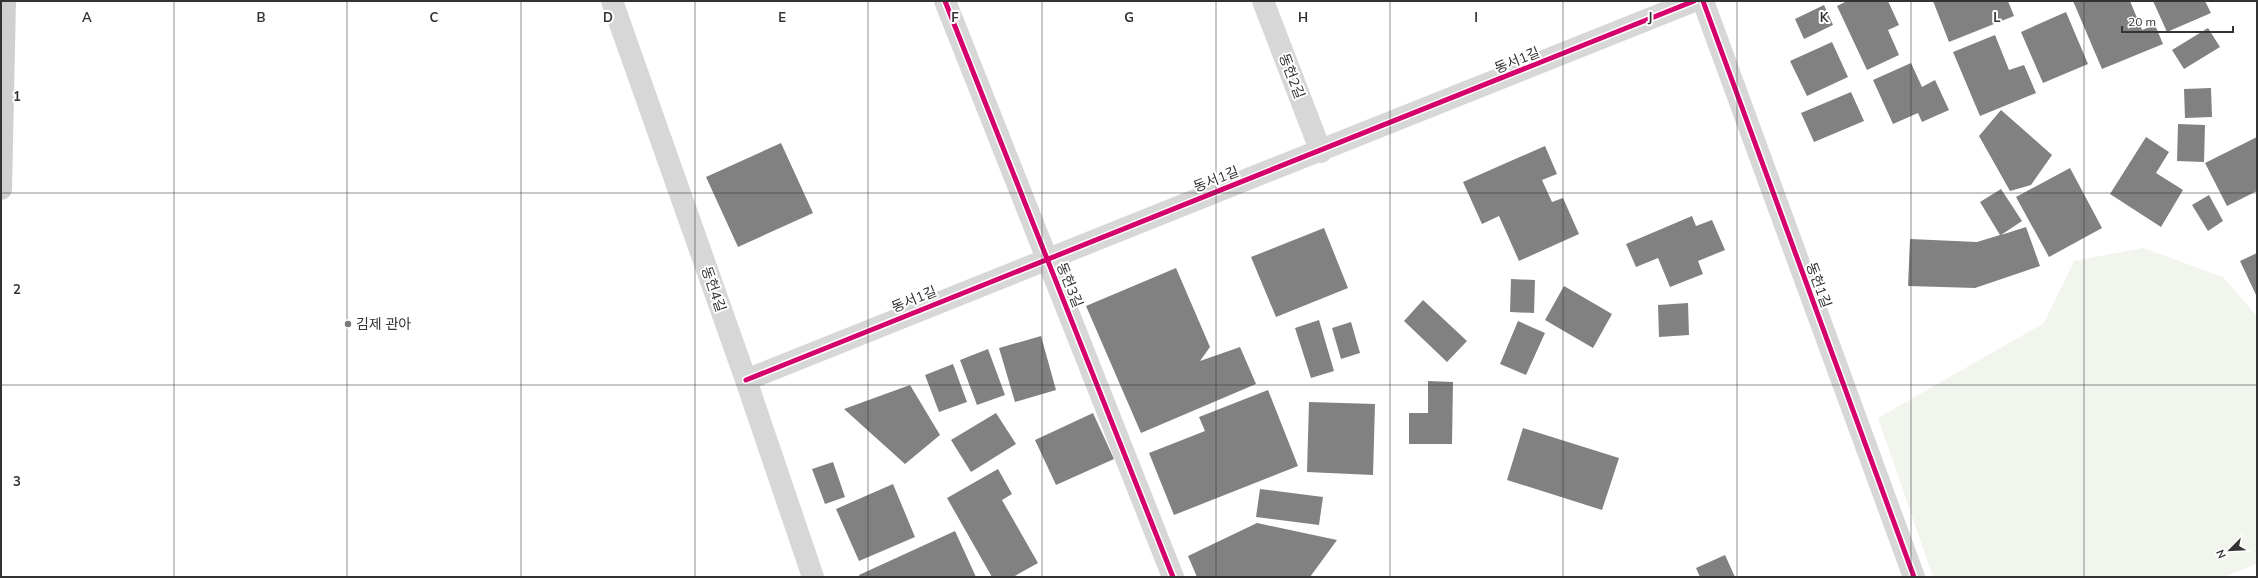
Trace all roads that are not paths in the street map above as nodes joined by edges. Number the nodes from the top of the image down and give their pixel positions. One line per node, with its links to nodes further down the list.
1 (5, 1): 8 (street)
2 (612, 1): 10 (street, 동헌4길)
3 (945, 1): 9 (street, 동헌3길)
4 (1263, 1): 7 (street, 동헌2길)
5 (1694, 1): 7 (street, 동서1길)
6 (1703, 1): 13 (street, 동헌1길)
7 (1321, 152): 9 (street, 동서1길)
8 (1, 189)
9 (1047, 258): 10 (street, 동서1길); 12 (street, 동헌3길)
10 (746, 380): 11 (street, 동헌4길)
11 (813, 577)
12 (1173, 577)
13 (1914, 577)

